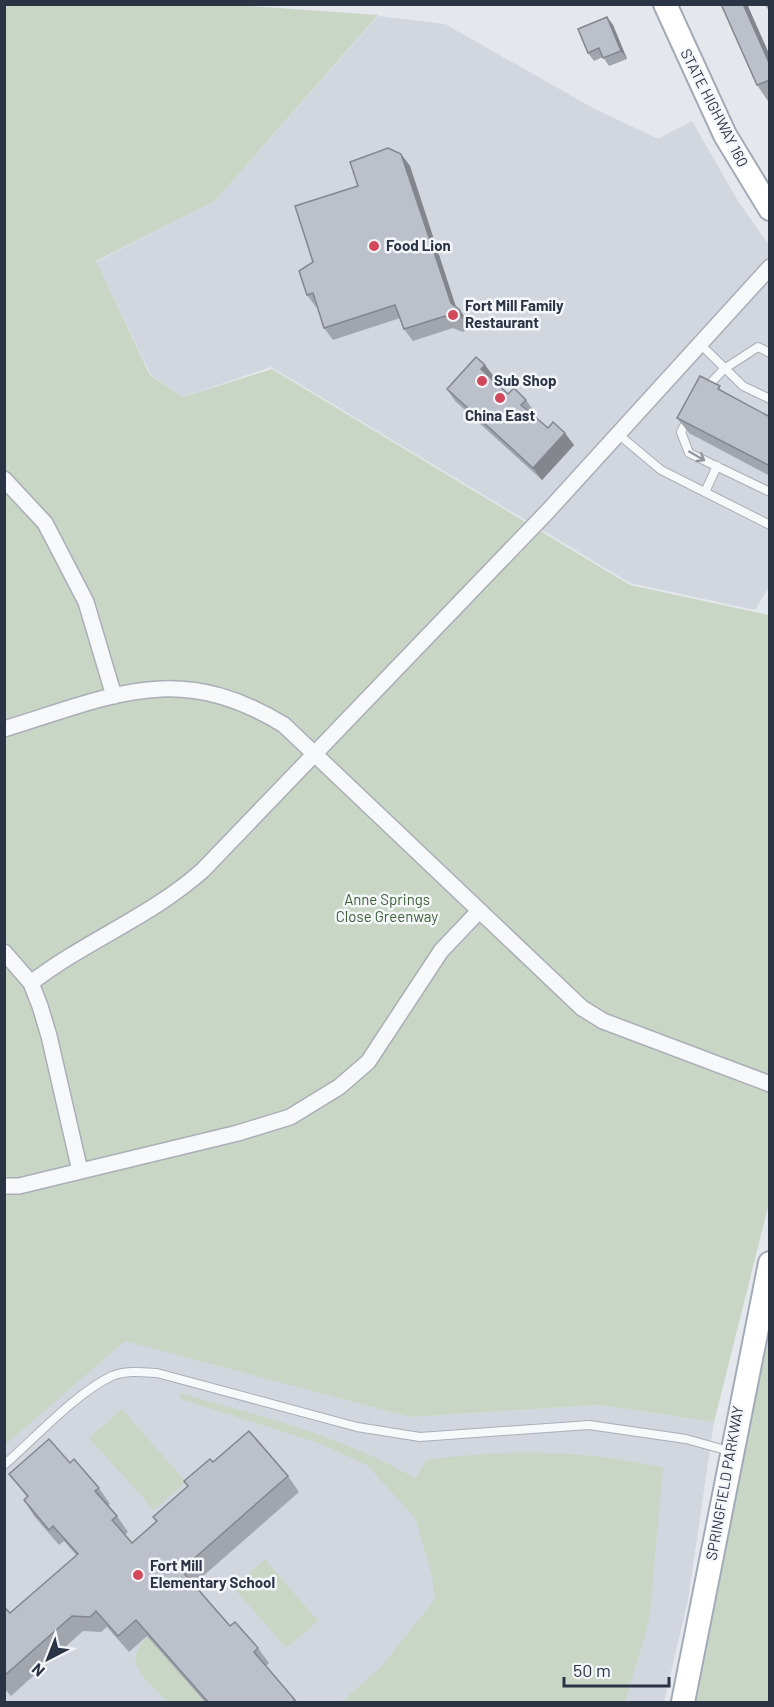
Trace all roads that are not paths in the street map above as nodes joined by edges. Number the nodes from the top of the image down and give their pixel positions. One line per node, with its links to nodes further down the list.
1 (665, 4): 2 (main road, STATE HIGHWAY 160)
2 (770, 209)
3 (770, 267): 4 (street)
4 (700, 344): 6 (lane); 10 (street)
5 (770, 353): 6 (lane)
6 (724, 369): 7 (lane); 8 (lane)
7 (770, 399)
8 (698, 401)
9 (692, 411): 11 (lane, one-way to 11)
10 (618, 434): 13 (lane); 18 (street)
11 (717, 466): 13 (lane); 14 (lane)
12 (4, 479): 16 (street)
13 (705, 492): 15 (lane)
14 (770, 492)
15 (770, 525)
16 (114, 696): 17 (street); 18 (street)
17 (4, 729)
18 (314, 753): 19 (street); 21 (street)
19 (479, 911): 22 (street); 23 (street)
20 (4, 952): 21 (street)
21 (31, 983): 23 (street)
22 (770, 1084)
23 (80, 1171): 24 (street)
24 (4, 1185)
25 (770, 1263): 26 (main road, SPRINGFIELD PARKWAY)
26 (730, 1451): 27 (lane); 28 (main road, SPRINGFIELD PARKWAY)
27 (4, 1465)
28 (683, 1702)

